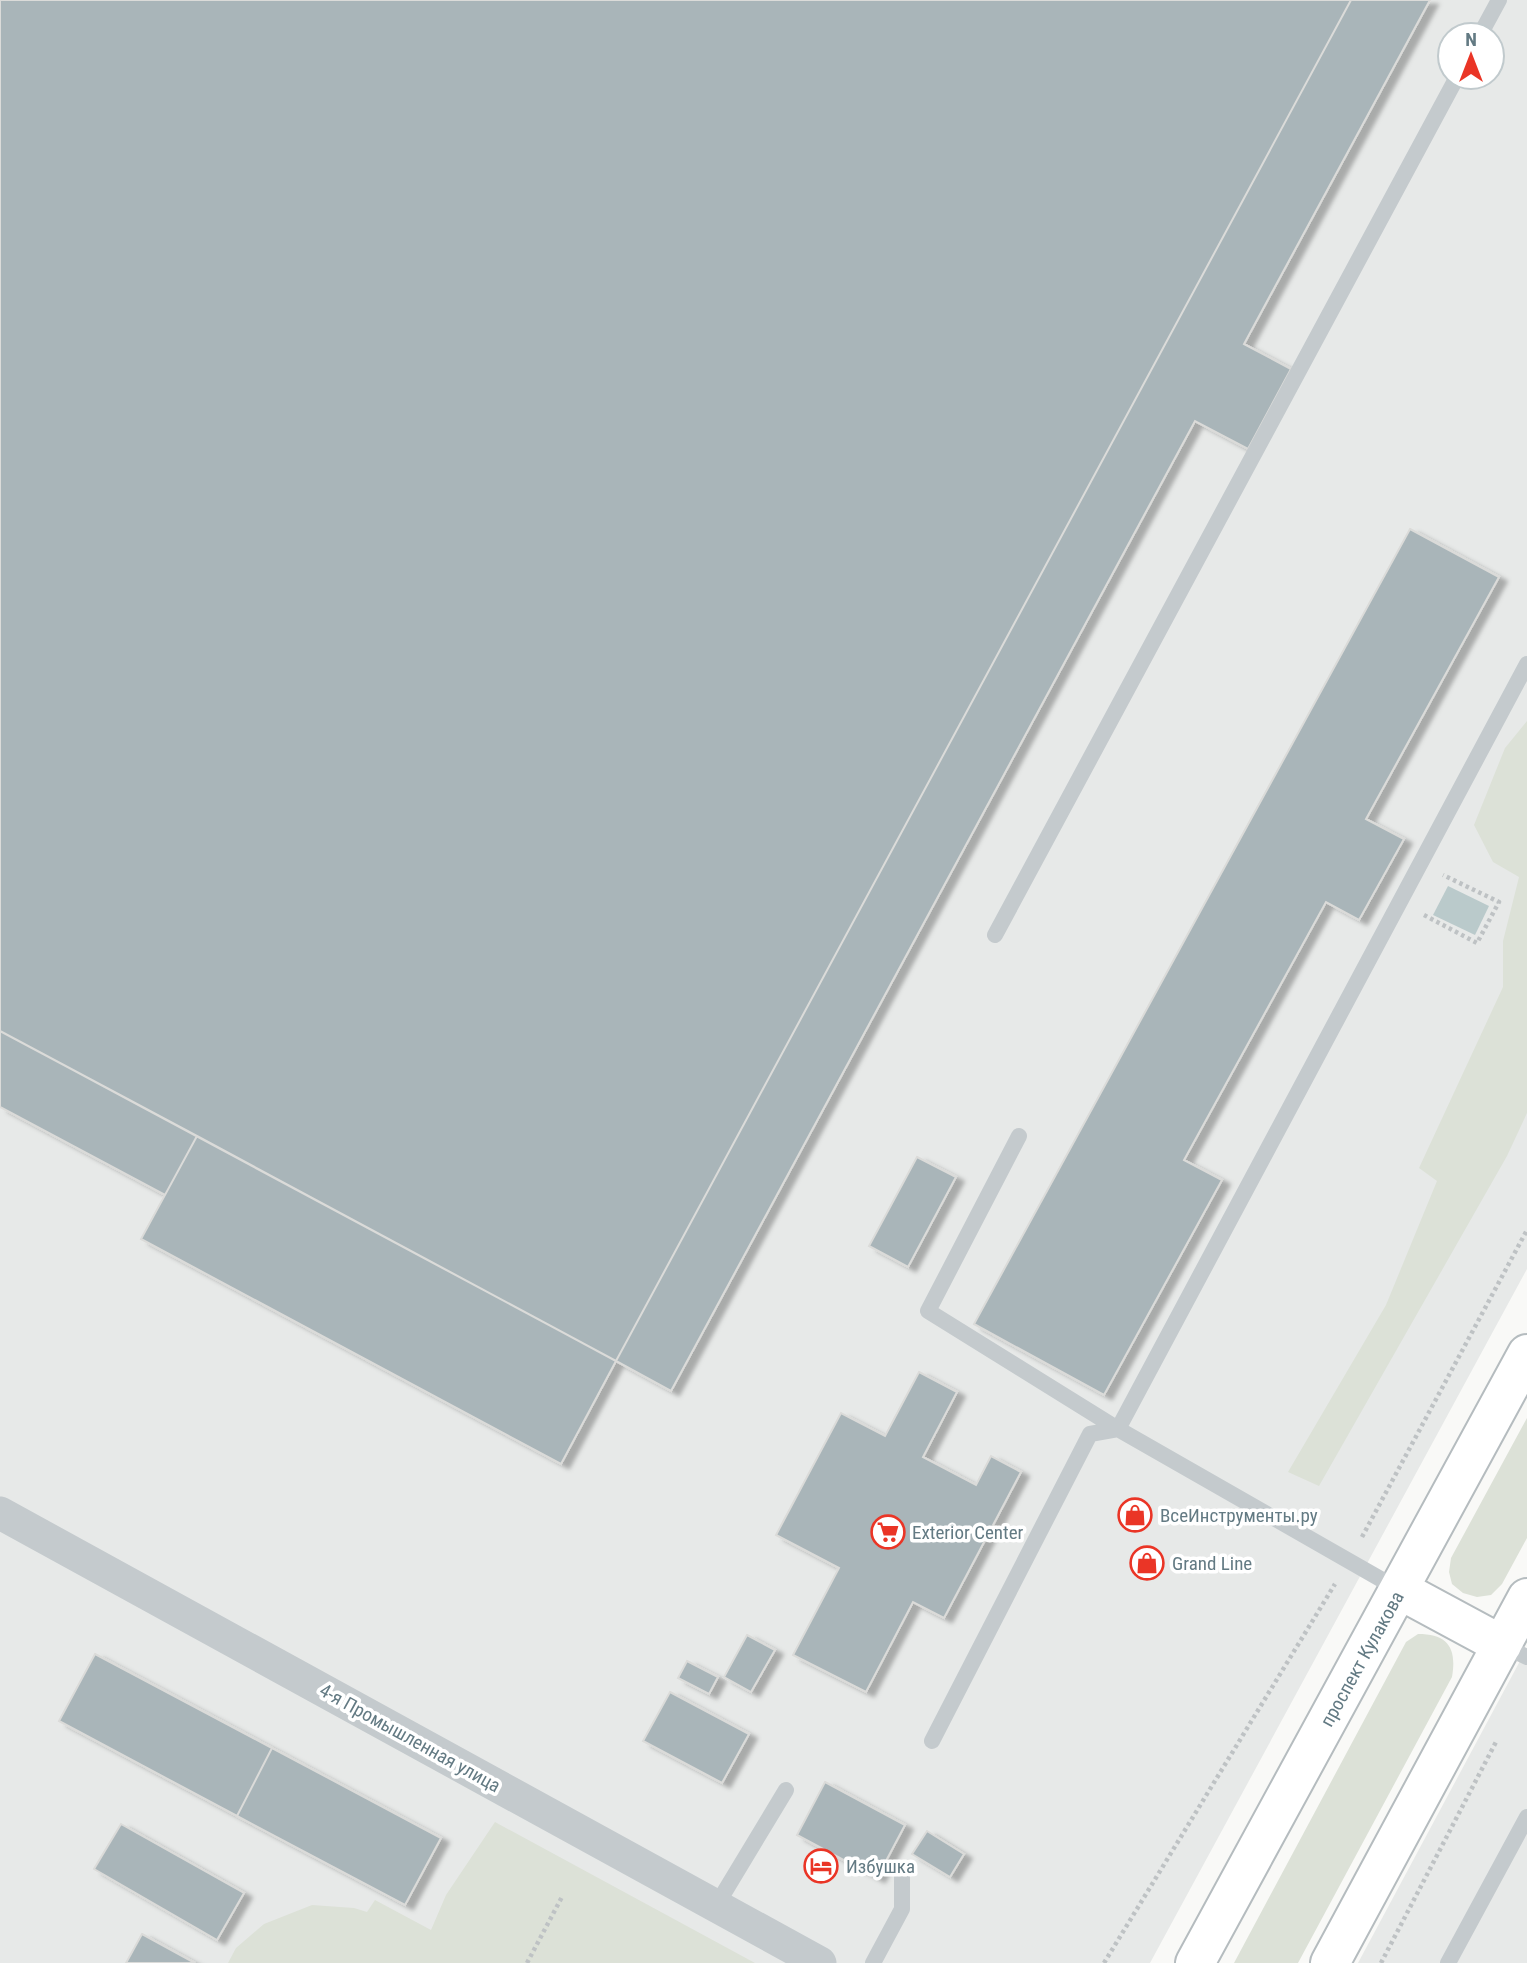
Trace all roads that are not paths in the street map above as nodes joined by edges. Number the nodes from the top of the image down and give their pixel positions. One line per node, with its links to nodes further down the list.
1 (1499, 0): 2 (lane)
2 (1488, 21)
3 (1449, 91): 5 (lane)
4 (1527, 664): 8 (lane)
5 (995, 935)
6 (1019, 1136): 8 (lane)
7 (1527, 1354): 10 (main road, проспект Кулакова)
8 (1118, 1429): 10 (lane); 13 (lane)
9 (0, 1513): 17 (street, 4-я Промышленная улица)
10 (1400, 1590): 12 (main road); 20 (main road, проспект Кулакова)
11 (1527, 1598): 12 (main road)
12 (1514, 1651): 21 (main road)
13 (932, 1741)
14 (786, 1790): 17 (lane)
15 (1527, 1817): 22 (lane)
16 (902, 1870): 19 (lane)
17 (716, 1906): 18 (street, 4-я Промышленная улица)
18 (820, 1963)
19 (873, 1963)
20 (1195, 1963)
21 (1330, 1963)
22 (1448, 1963)

